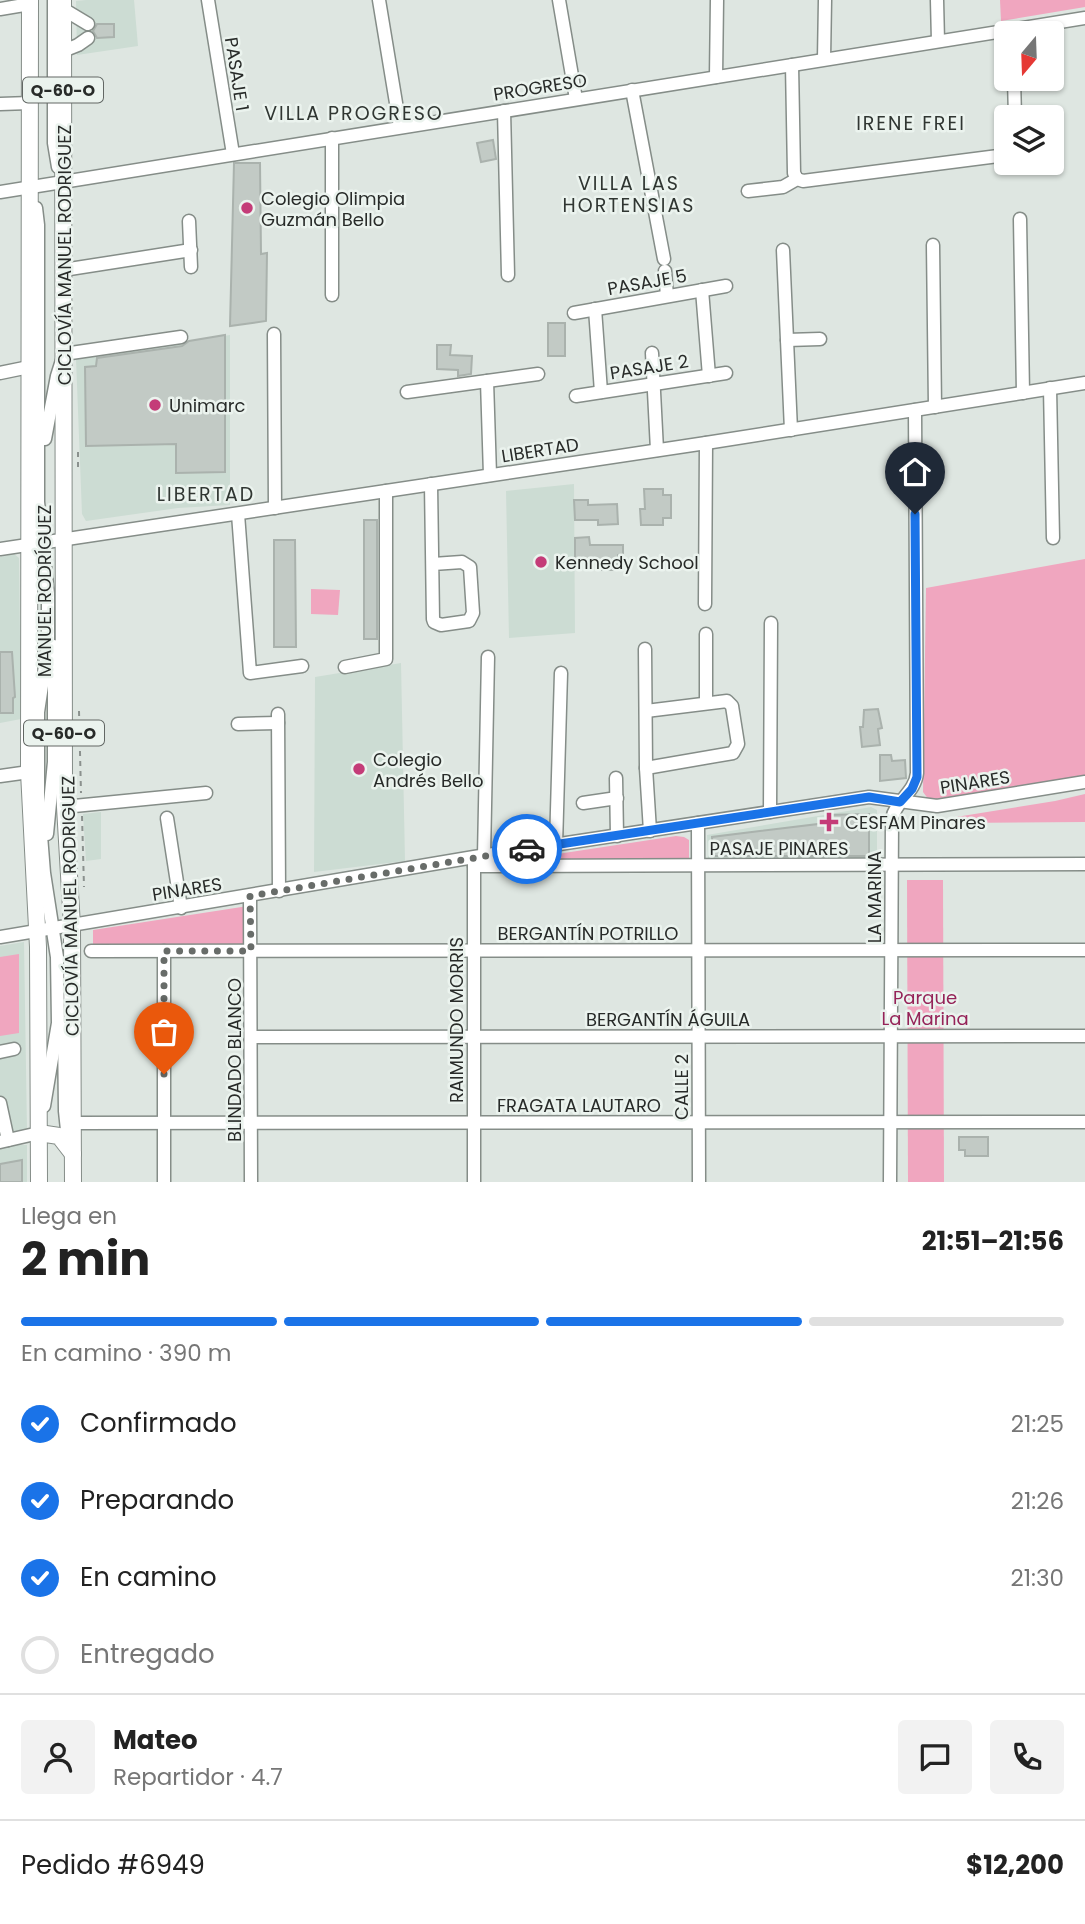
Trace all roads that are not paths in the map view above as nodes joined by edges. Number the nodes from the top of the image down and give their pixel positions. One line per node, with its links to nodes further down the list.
1 (208, 0): 25 (street, PASAJE 1)
2 (379, 0): 23 (street)
3 (559, 0): 19 (street)
4 (717, 0): 17 (street)
5 (825, 0): 15 (street)
6 (937, 0): 13 (street)
7 (60, 3): 14 (main road, MANUEL RODRÍGUEZ / Q-60-O); 14 (street); 28 (street)
8 (31, 6): 9 (street); 20 (main road, MANUEL RODRÍGUEZ / Q-60-O)
9 (0, 9)
10 (1085, 18): 11 (street, PROGRESO)
11 (1064, 22)
12 (994, 34): 13 (street, PROGRESO)
13 (938, 41): 15 (street, PROGRESO)
14 (63, 51): 28 (main road, MANUEL RODRÍGUEZ / Q-60-O)
15 (824, 60): 16 (street, PROGRESO)
16 (792, 65): 17 (street, PROGRESO); 27 (street)
17 (716, 77): 18 (street, PROGRESO)
18 (632, 90): 19 (street, PROGRESO); 43 (street)
19 (576, 99): 22 (street, PROGRESO)
20 (30, 103): 21 (street); 29 (main road, MANUEL RODRÍGUEZ / Q-60-O)
21 (0, 104)
22 (504, 111): 23 (street, PROGRESO); 39 (street)
23 (400, 127): 24 (street, PROGRESO)
24 (332, 138): 25 (street, PROGRESO); 42 (street)
25 (233, 154): 28 (street, PROGRESO)
26 (994, 157): 27 (street)
27 (797, 179): 30 (street)
28 (63, 180): 29 (street, PROGRESO); 38 (main road, MANUEL RODRÍGUEZ / Q-60-O)
29 (30, 187): 31 (street, PROGRESO); 52 (main road, MANUEL RODRÍGUEZ / Q-60-O); 76 (street)
30 (748, 191)
31 (0, 192)
32 (1020, 219): 63 (street)
33 (190, 221): 35 (street)
34 (933, 245): 65 (street)
35 (191, 250): 37 (street); 38 (street)
36 (783, 250): 49 (street)
37 (191, 267)
38 (63, 270): 51 (main road, MANUEL RODRÍGUEZ / Q-60-O)
39 (508, 275)
40 (726, 286): 41 (street, PASAJE 5)
41 (702, 290): 43 (street, PASAJE 5); 56 (street)
42 (332, 295)
43 (667, 296): 44 (street, PASAJE 5)
44 (595, 309): 45 (street, PASAJE 5); 62 (street)
45 (574, 313)
46 (274, 334): 73 (street)
47 (181, 337): 51 (street)
48 (820, 339): 49 (street)
49 (787, 340): 67 (street)
50 (652, 353): 59 (street)
51 (64, 354): 76 (main road, MANUEL RODRÍGUEZ / Q-60-O)
52 (29, 368): 53 (street); 76 (main road, MANUEL RODRÍGUEZ / Q-60-O)
53 (0, 373)
54 (726, 373): 56 (street, PASAJE 2)
55 (538, 374): 57 (street)
56 (709, 376): 59 (street, PASAJE 2)
57 (487, 381): 61 (street); 70 (street)
58 (1085, 383): 60 (street, LIBERTAD)
59 (653, 384): 62 (street, PASAJE 2); 69 (street)
60 (1050, 388): 63 (street, LIBERTAD); 75 (street)
61 (407, 392)
62 (601, 392): 64 (street, PASAJE 2)
63 (1023, 393): 65 (street, LIBERTAD)
64 (576, 396)
65 (935, 407): 66 (street, LIBERTAD)
66 (915, 410): 67 (street, LIBERTAD); 97 (street, LA MARINA)
67 (791, 430): 68 (street, LIBERTAD)
68 (706, 443): 69 (street, LIBERTAD); 79 (street)
69 (657, 450): 70 (street, LIBERTAD)
70 (491, 475): 71 (street, LIBERTAD)
71 (431, 484): 72 (street, LIBERTAD); 78 (street)
72 (386, 491): 73 (street, LIBERTAD); 85 (street)
73 (275, 508): 74 (street, LIBERTAD)
74 (238, 514): 76 (street, LIBERTAD); 84 (street)
75 (1054, 538)
76 (46, 543): 77 (street, LIBERTAD); 91 (main road, MANUEL RODRÍGUEZ / Q-60-O); 99 (main road, MANUEL RODRÍGUEZ / Q-60-O); 113 (street)
77 (0, 549)
78 (433, 564): 78 (street)
79 (705, 604)
80 (771, 624): 100 (street)
81 (706, 634): 87 (street)
82 (645, 649): 88 (street)
83 (488, 657): 106 (street, RAIMUNDO MORRIS)
84 (302, 667)
85 (345, 667)
86 (561, 673): 105 (street)
87 (706, 703): 88 (street); 90 (street)
88 (646, 711): 90 (street)
89 (238, 724): 110 (street)
90 (646, 768): 103 (street)
91 (29, 772): 92 (street); 113 (main road, MANUEL RODRÍGUEZ / Q-60-O)
92 (0, 776)
93 (616, 778): 96 (street)
94 (1085, 782): 97 (street, PINARES)
95 (206, 793): 99 (street)
96 (617, 798): 98 (street); 104 (street)
97 (900, 802): 100 (street, PINARES); 108 (street, LA MARINA)
98 (583, 803)
99 (64, 807): 113 (main road, MANUEL RODRÍGUEZ / Q-60-O)
100 (770, 812): 102 (street, PINARES)
101 (167, 818): 112 (street)
102 (698, 823): 103 (street, PINARES); 109 (street, CALLE 2)
103 (650, 831): 104 (street, PINARES)
104 (617, 836): 105 (street, PINARES)
105 (556, 845): 106 (street, PINARES)
106 (477, 860): 109 (street, PASAJE PINARES); 110 (street, PINARES); 119 (street, RAIMUNDO MORRIS)
107 (1085, 864): 108 (street, PASAJE PINARES)
108 (892, 865): 109 (street, PASAJE PINARES); 121 (street, LA MARINA)
109 (698, 866): 120 (street, CALLE 2)
110 (279, 891): 111 (street, PINARES)
111 (250, 896): 112 (street, PINARES); 118 (street, BLINDADO BLANCO)
112 (181, 908): 113 (street, PINARES)
113 (55, 928): 114 (street, PINARES); 133 (main road, MANUEL RODRÍGUEZ / Q-60-O); 137 (main road, MANUEL RODRÍGUEZ / Q-60-O); 139 (street)
114 (0, 937)
115 (1085, 950): 121 (street, BERGANTÍN POTRILLO)
116 (91, 951): 117 (street, BERGANTÍN POTRILLO)
117 (164, 951): 118 (street, BERGANTÍN POTRILLO); 134 (street)
118 (251, 951): 119 (street, BERGANTÍN POTRILLO); 124 (street, BLINDADO BLANCO)
119 (474, 951): 120 (street, BERGANTÍN POTRILLO); 125 (street, RAIMUNDO MORRIS)
120 (698, 951): 121 (street, BERGANTÍN POTRILLO); 126 (street, CALLE 2)
121 (891, 951): 123 (street, LA MARINA)
122 (1085, 1035): 123 (street, BERGANTÍN ÁGUILA)
123 (891, 1036): 126 (street, BERGANTÍN ÁGUILA); 131 (street, LA MARINA)
124 (251, 1037): 125 (street, BERGANTÍN ÁGUILA); 135 (street, BLINDADO BLANCO)
125 (474, 1037): 126 (street, BERGANTÍN ÁGUILA); 136 (street, RAIMUNDO MORRIS)
126 (698, 1037): 130 (street, CALLE 2)
127 (14, 1048): 128 (street)
128 (0, 1052)
129 (0, 1103): 138 (street)
130 (699, 1122): 131 (street, FRAGATA LAUTARO); 136 (street, FRAGATA LAUTARO); 145 (street, CALLE 2)
131 (891, 1122): 132 (street, FRAGATA LAUTARO); 146 (street, LA MARINA)
132 (1085, 1122)
133 (72, 1123): 134 (street, FRAGATA LAUTARO); 139 (main road, MANUEL RODRÍGUEZ / Q-60-O)
134 (164, 1123): 135 (street, FRAGATA LAUTARO); 142 (street)
135 (251, 1123): 136 (street, FRAGATA LAUTARO); 143 (street, BLINDADO BLANCO)
136 (474, 1123): 144 (street, RAIMUNDO MORRIS)
137 (39, 1133): 138 (street); 139 (main road); 140 (main road, MANUEL RODRÍGUEZ / Q-60-O)
138 (4, 1141)
139 (73, 1154): 141 (main road, MANUEL RODRÍGUEZ / Q-60-O)
140 (39, 1182)
141 (73, 1182)
142 (164, 1182)
143 (251, 1182)
144 (474, 1182)
145 (699, 1182)
146 (890, 1182)

